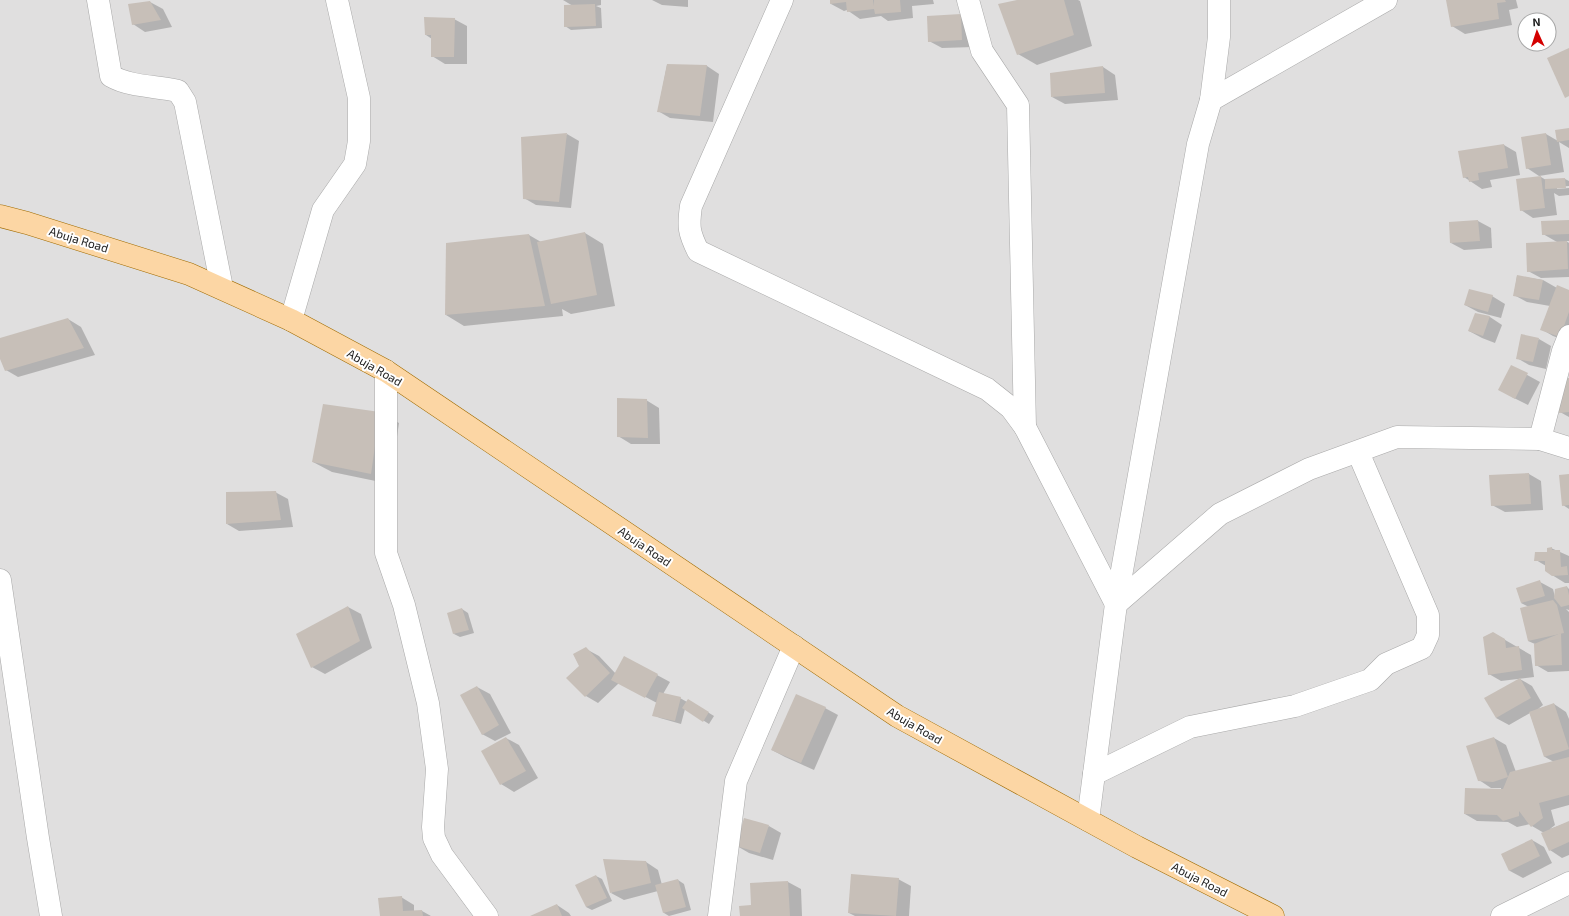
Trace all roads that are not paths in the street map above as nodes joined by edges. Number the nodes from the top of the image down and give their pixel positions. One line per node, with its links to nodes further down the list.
1 (98, 0): 9 (street)
2 (337, 0): 10 (street)
3 (782, 0): 13 (street)
4 (968, 0): 13 (street)
5 (1219, 0): 7 (street)
6 (1386, 0): 7 (street)
7 (1211, 100): 18 (street)
8 (0, 216): 9 (main road, Abuja Road)
9 (222, 288): 10 (main road, Abuja Road)
10 (291, 320): 12 (main road, Abuja Road)
11 (1569, 336): 14 (street)
12 (386, 371): 19 (main road, Abuja Road); 25 (street)
13 (1024, 427): 18 (street)
14 (1540, 439): 15 (street); 16 (street)
15 (1569, 448)
16 (1358, 452): 18 (street); 20 (street)
17 (0, 580): 24 (street)
18 (1116, 604): 20 (street)
19 (794, 646): 21 (main road, Abuja Road); 26 (street)
20 (1094, 774): 21 (street)
21 (1088, 820): 23 (main road, Abuja Road)
22 (1569, 883): 27 (street)
23 (1269, 915)
24 (51, 916)
25 (487, 916)
26 (718, 916)
27 (1502, 916)

